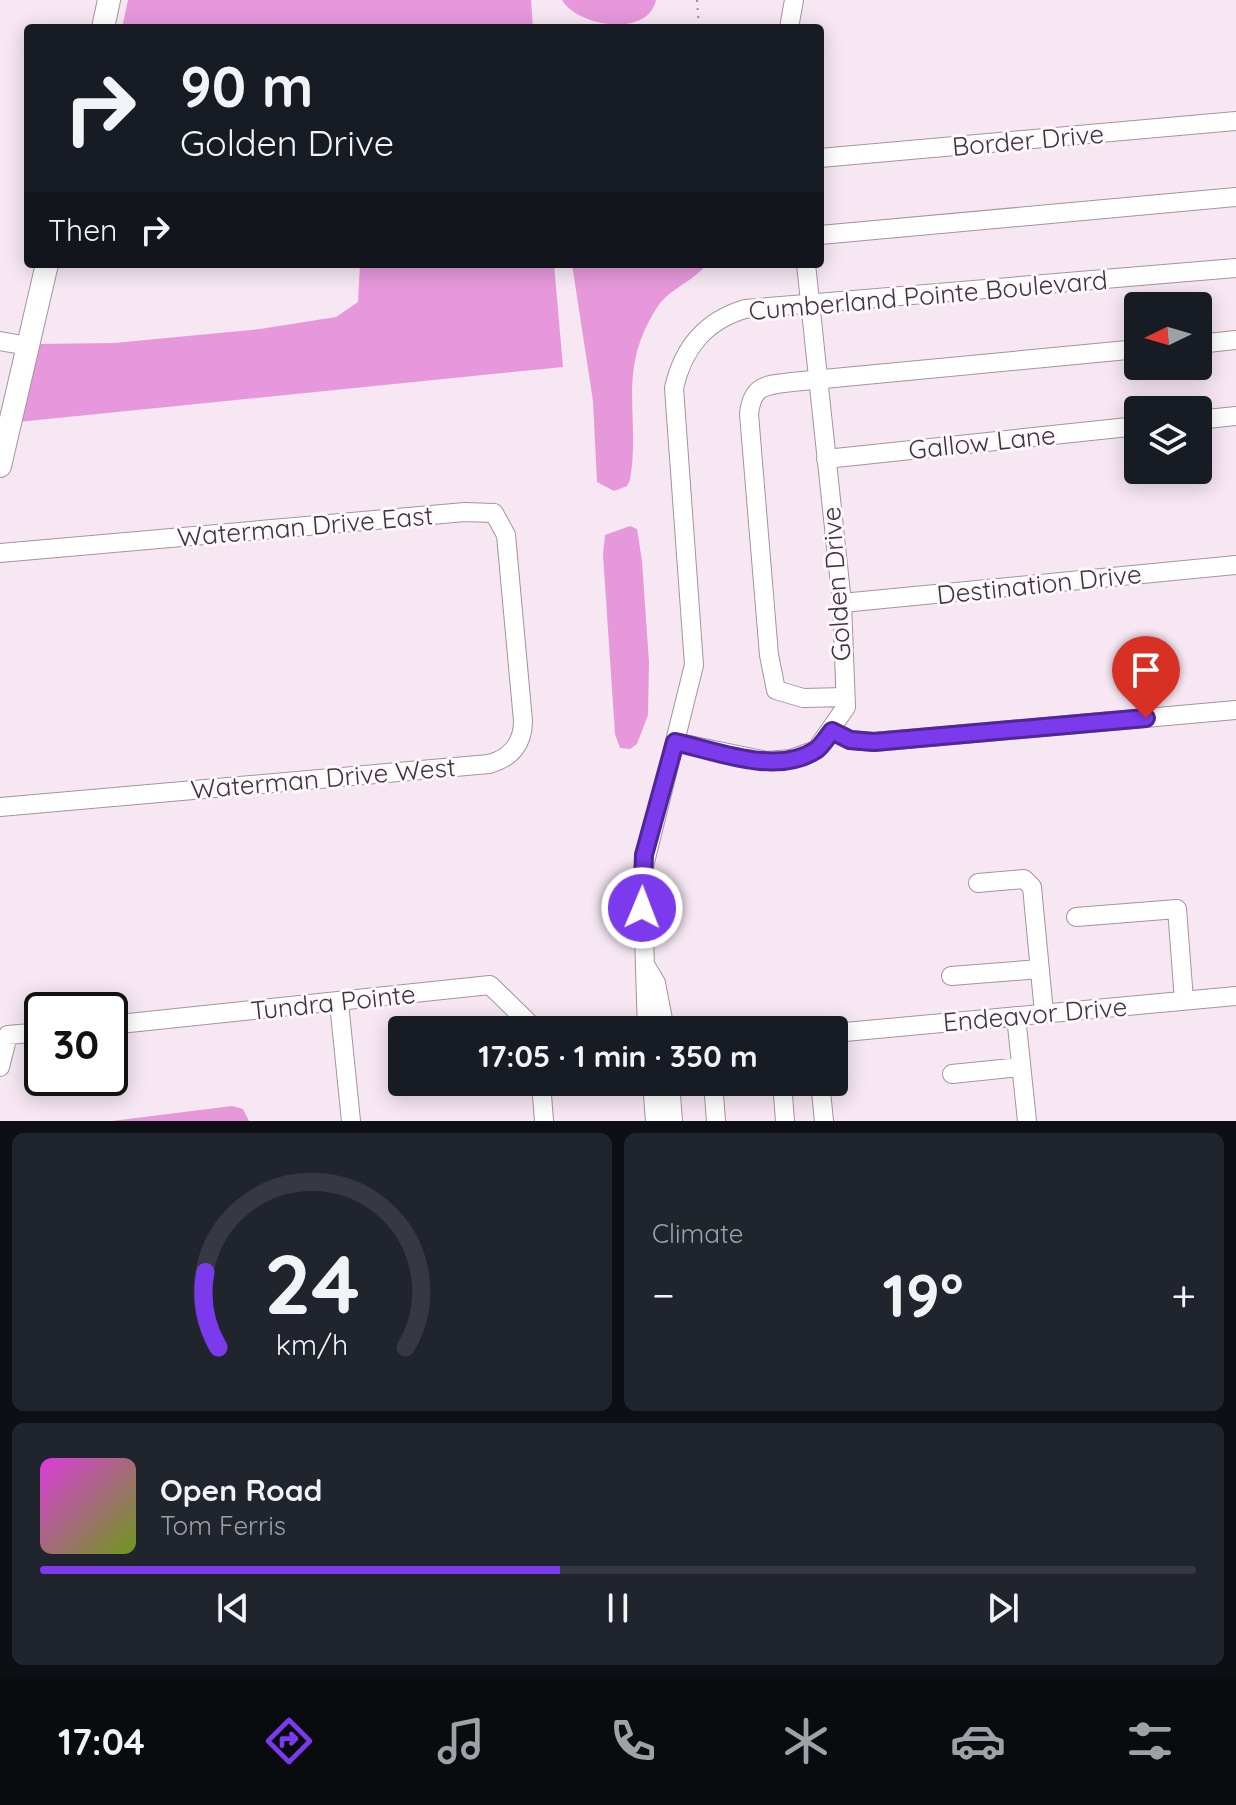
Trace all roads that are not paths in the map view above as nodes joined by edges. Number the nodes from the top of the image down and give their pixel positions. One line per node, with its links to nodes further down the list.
1 (109, 0): 3 (main road)
2 (794, 0): 4 (street)
3 (104, 24)
4 (790, 24)
5 (1236, 121): 6 (street, Border Drive)
6 (824, 158)
7 (1236, 197): 8 (street)
8 (824, 235)
9 (46, 268): 16 (main road)
10 (806, 268): 12 (street, Golden Drive)
11 (1236, 268): 12 (street, Cumberland Pointe Boulevard)
12 (809, 304): 18 (street, Golden Drive); 31 (street, Cumberland Pointe Boulevard)
13 (1236, 340): 15 (street)
14 (0, 341): 16 (street)
15 (1212, 343)
16 (28, 346): 23 (main road)
17 (1124, 350): 18 (street)
18 (817, 379): 22 (street, Golden Drive); 28 (street)
19 (1236, 416): 20 (street)
20 (1212, 419)
21 (1124, 427): 22 (street, Gallow Lane)
22 (826, 459): 26 (street, Golden Drive)
23 (0, 466)
24 (0, 553): 27 (street, Waterman Drive East)
25 (1236, 565): 26 (street, Destination Drive)
26 (842, 603): 28 (street, Golden Drive)
27 (514, 624): 32 (street, Waterman Drive West)
28 (845, 697): 30 (street, Golden Drive)
29 (1236, 710): 30 (street)
30 (832, 731): 31 (street)
31 (675, 742): 35 (street, Cumberland Pointe Boulevard)
32 (0, 807)
33 (978, 883): 36 (street)
34 (1076, 917): 39 (street)
35 (647, 968): 43 (street, Cumberland Pointe Boulevard); 44 (street, Cumberland Pointe Boulevard)
36 (1040, 969): 37 (street); 41 (street)
37 (951, 976)
38 (1236, 996): 39 (street, Endeavor Drive)
39 (1184, 1000): 41 (street, Endeavor Drive)
40 (339, 1003): 42 (street, Tundra Pointe); 46 (street, Tundra Pointe); 58 (street)
41 (1044, 1013): 45 (street, Endeavor Drive)
42 (522, 1016)
43 (646, 1016)
44 (662, 1016)
45 (1016, 1016): 47 (street, Endeavor Drive); 50 (street)
46 (128, 1023)
47 (848, 1032)
48 (24, 1034): 49 (street)
49 (0, 1067)
50 (1021, 1067): 51 (street); 65 (street)
51 (952, 1074)
52 (542, 1096): 59 (street)
53 (653, 1096): 60 (street)
54 (671, 1096): 61 (street)
55 (714, 1096): 62 (street)
56 (783, 1096): 63 (street)
57 (821, 1096): 64 (street)
58 (351, 1121)
59 (544, 1121)
60 (655, 1121)
61 (673, 1121)
62 (716, 1121)
63 (785, 1121)
64 (824, 1121)
65 (1027, 1121)

